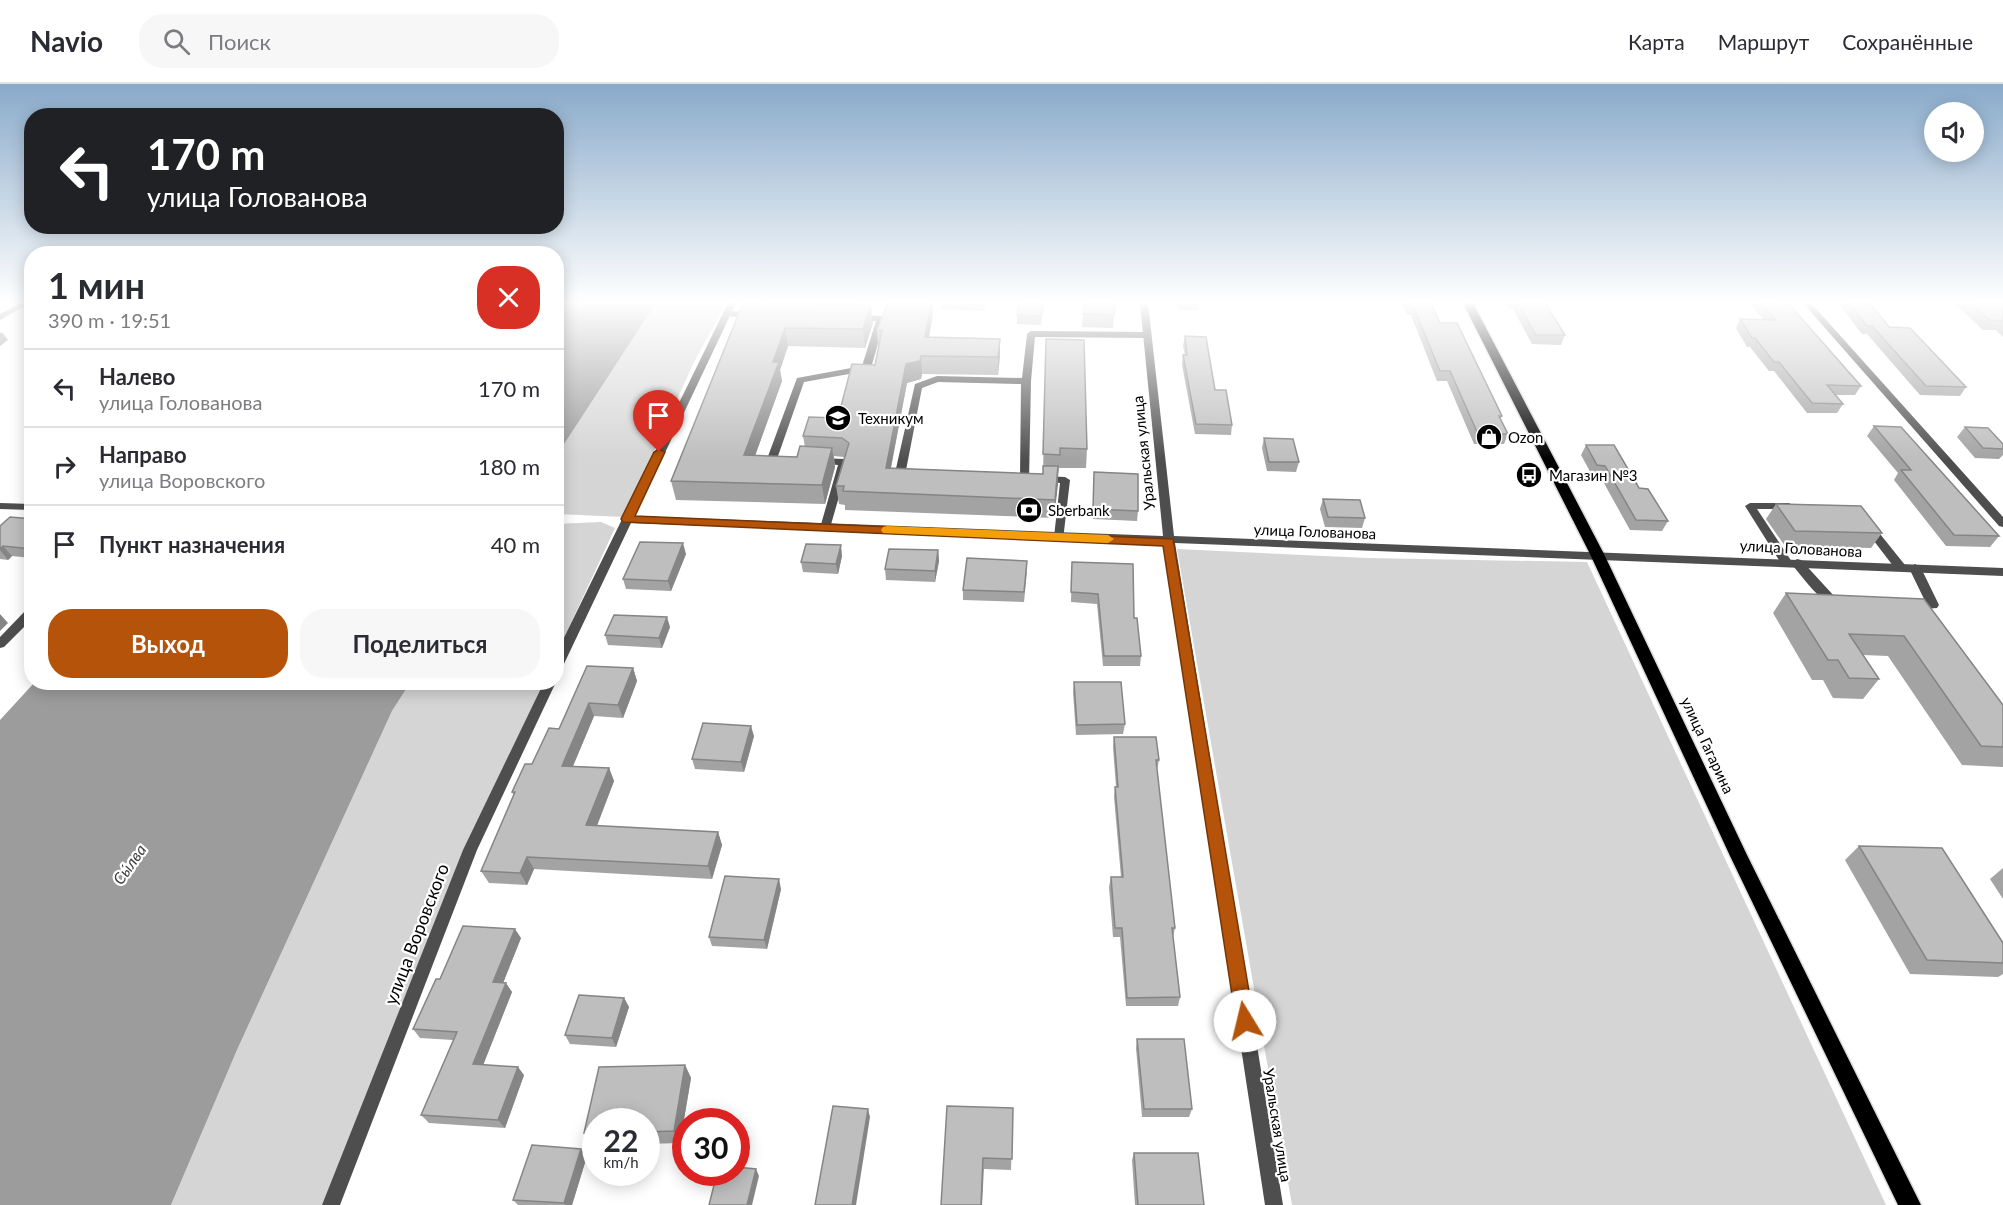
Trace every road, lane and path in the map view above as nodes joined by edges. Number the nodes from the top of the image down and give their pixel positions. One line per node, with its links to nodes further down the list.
1 (706, 355): 17 (street)
2 (870, 355): 8 (street)
3 (1029, 355): 7 (street)
4 (1150, 355): 21 (street, Уральская улица)
5 (1495, 355): 22 (main road, улица Гагарина)
6 (1853, 355): 18 (street)
7 (1026, 381): 10 (street); 12 (street)
8 (796, 460)
9 (808, 461): 19 (street)
10 (922, 474)
11 (1013, 478): 12 (street)
12 (1025, 478): 20 (street)
13 (0, 506): 15 (street)
14 (1796, 506): 23 (street)
15 (24, 507)
16 (1860, 515): 24 (street)
17 (627, 519): 19 (street, улица Голованова); 31 (street)
18 (2003, 524)
19 (825, 528): 20 (street, улица Голованова)
20 (1059, 537): 21 (street, улица Голованова)
21 (1169, 542): 22 (street, улица Голованова); 34 (street, Уральская улица)
22 (1598, 554): 23 (street, улица Голованова); 35 (main road, улица Гагарина)
23 (1791, 563): 24 (street, улица Голованова); 27 (street)
24 (1901, 568): 25 (street, улица Голованова)
25 (1915, 568): 26 (street, улица Голованова); 28 (street)
26 (2003, 572)
27 (1850, 605)
28 (1902, 606)
29 (24, 619): 30 (street)
30 (0, 644)
31 (564, 651)
32 (546, 690): 33 (street, улица Воровского)
33 (331, 1205)
34 (1274, 1205)
35 (1910, 1205)

